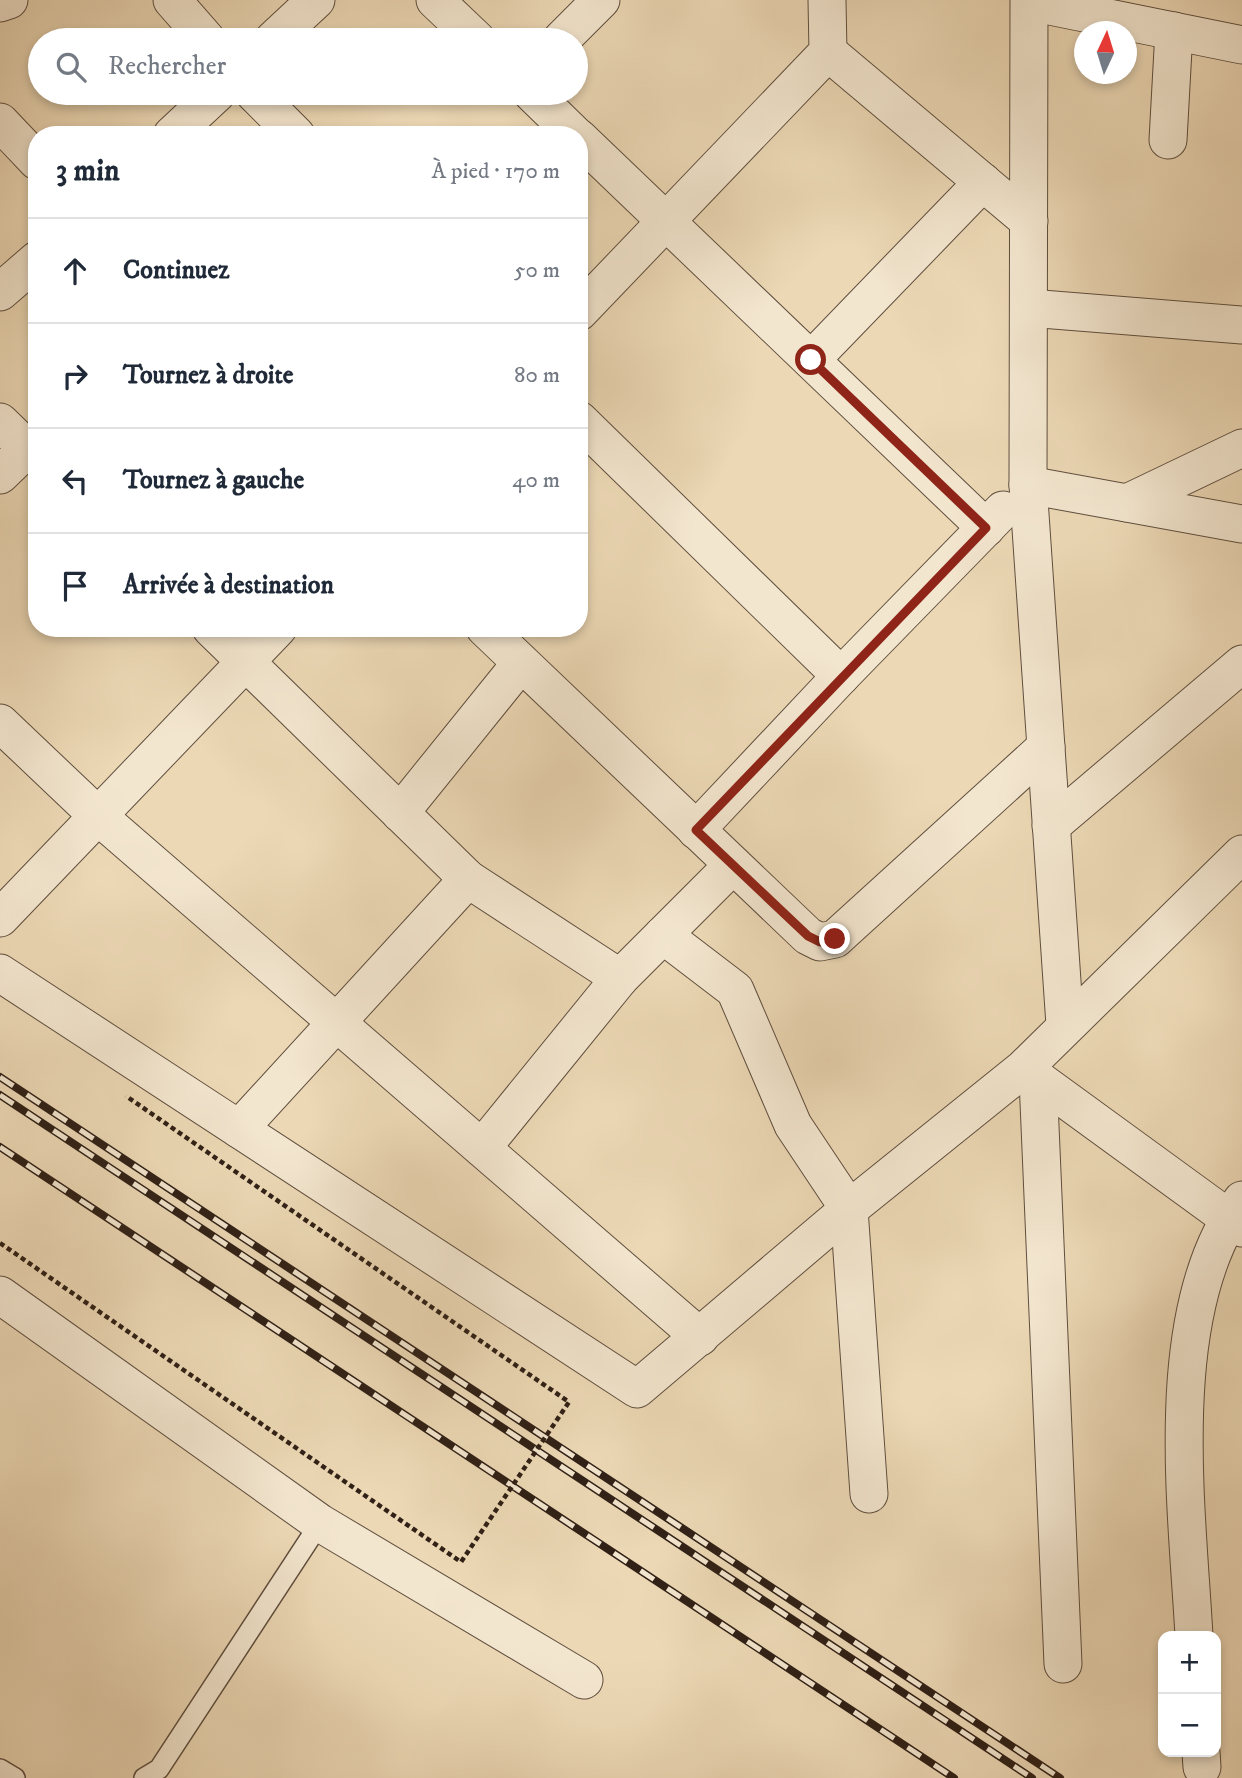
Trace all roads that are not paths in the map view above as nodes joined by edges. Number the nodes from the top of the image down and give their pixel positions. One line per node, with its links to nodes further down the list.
1 (9, 0): 8 (street)
2 (172, 0): 9 (street)
3 (316, 0): 10 (street)
4 (435, 0): 11 (street)
5 (601, 0): 12 (street)
6 (827, 0): 15 (street)
7 (1029, 1): 13 (street); 27 (street)
8 (0, 3)
9 (196, 28)
10 (286, 28)
11 (464, 28)
12 (573, 28)
13 (1174, 31): 14 (street); 23 (street)
14 (1242, 45)
15 (828, 51): 26 (street); 28 (street)
16 (204, 105): 20 (street)
17 (266, 105): 21 (street)
18 (544, 105): 22 (street)
19 (0, 122): 25 (street)
20 (182, 126)
21 (287, 126)
22 (566, 126)
23 (1168, 140)
24 (588, 147): 28 (street)
25 (28, 152)
26 (983, 182): 27 (street); 34 (street)
27 (1029, 221): 32 (street)
28 (666, 222): 31 (street); 34 (street)
29 (28, 268): 30 (street)
30 (0, 292)
31 (588, 303)
32 (1029, 308): 33 (street); 41 (street)
33 (1242, 325)
34 (811, 360): 44 (street)
35 (0, 422): 38 (street)
36 (588, 429): 51 (street)
37 (1242, 448): 42 (street)
38 (28, 449)
39 (28, 456): 40 (street)
40 (0, 475)
41 (1028, 485): 42 (street); 44 (street); 53 (street)
42 (1127, 503): 43 (street)
43 (1242, 524)
44 (986, 528): 51 (street)
45 (220, 637): 48 (street)
46 (270, 637): 48 (street)
47 (494, 637): 49 (street)
48 (246, 662): 54 (street); 55 (street)
49 (521, 663): 54 (street); 57 (street)
50 (1242, 664): 56 (street)
51 (841, 676): 57 (street)
52 (0, 723): 55 (street)
53 (1046, 747): 56 (street); 59 (street)
54 (400, 813): 60 (street)
55 (98, 816): 61 (street); 65 (street)
56 (1051, 826): 66 (street)
57 (696, 830): 59 (street)
58 (1242, 854): 66 (street)
59 (733, 865): 62 (street)
60 (468, 879): 64 (street); 65 (street)
61 (0, 918)
62 (663, 934): 64 (street); 70 (street)
63 (0, 973): 68 (street)
64 (620, 978): 69 (street)
65 (337, 1023): 68 (street); 69 (street)
66 (1065, 1025): 67 (street)
67 (1031, 1074): 70 (street); 71 (street); 77 (street)
68 (239, 1129): 73 (street)
69 (482, 1147): 73 (street)
70 (849, 1209): 73 (street); 74 (street)
71 (1237, 1216): 76 (street)
72 (0, 1295): 75 (street)
73 (700, 1337)
74 (869, 1494)
75 (320, 1523): 78 (street); 81 (lane)
76 (1194, 1631)
77 (1063, 1664)
78 (584, 1680)
79 (0, 1769): 80 (lane)
80 (15, 1778)
81 (144, 1778)

